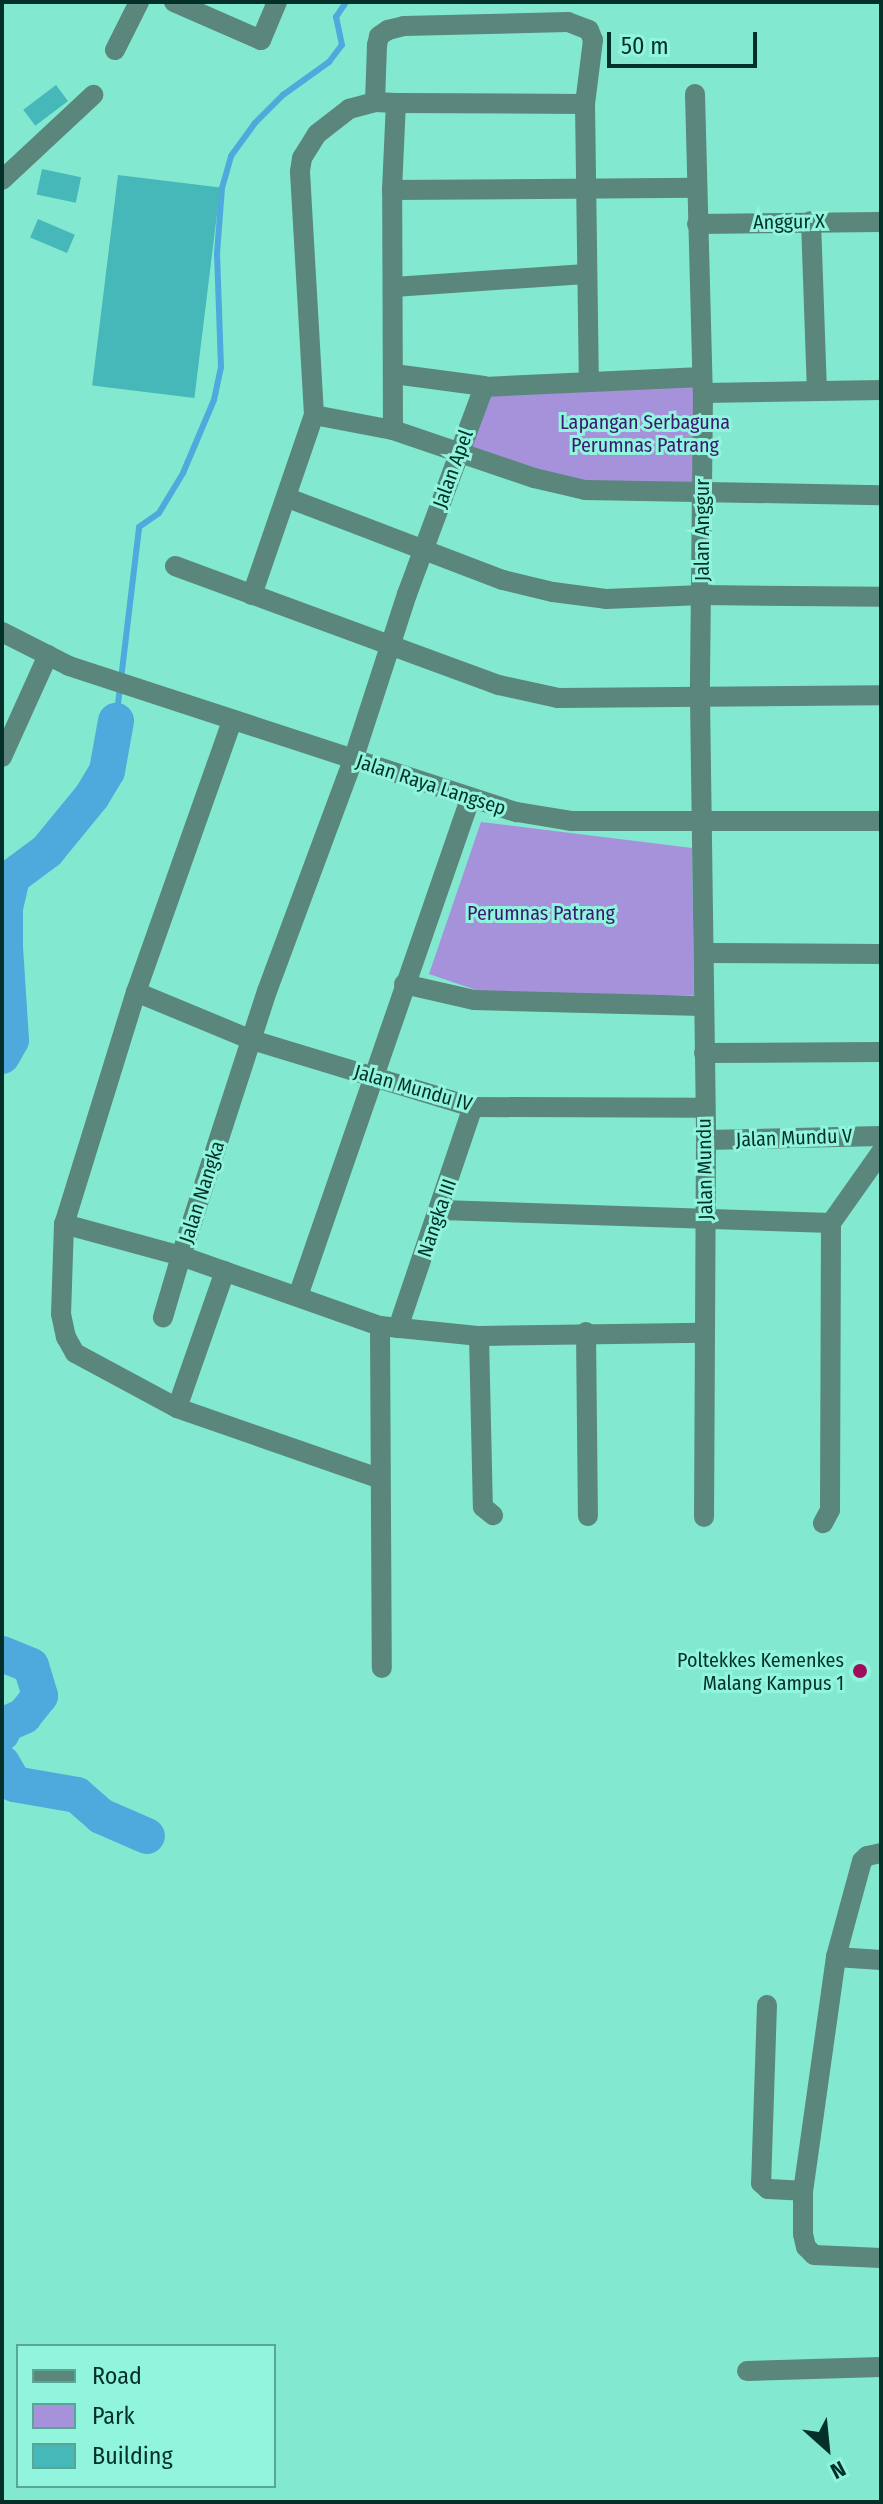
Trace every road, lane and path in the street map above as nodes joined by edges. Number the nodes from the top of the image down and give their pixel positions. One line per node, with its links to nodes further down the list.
1 (139, 2): 4 (street)
2 (174, 2): 3 (street)
3 (277, 2)
4 (115, 50)
5 (695, 94): 12 (street, Jalan Anggur)
6 (93, 95): 10 (street)
7 (375, 102): 8 (street); 9 (street); 25 (street)
8 (396, 103): 9 (street); 13 (street)
9 (585, 104): 11 (street)
10 (2, 180)
11 (585, 188): 12 (street); 13 (street); 17 (street)
12 (697, 188): 16 (street, Jalan Anggur)
13 (392, 190): 18 (street)
14 (811, 221): 15 (street, Anggur X); 16 (street, Anggur X); 23 (street)
15 (881, 222)
16 (697, 224): 21 (street, Jalan Anggur)
17 (586, 274): 18 (street); 20 (street)
18 (394, 287): 19 (street)
19 (394, 374): 22 (street); 26 (street)
20 (589, 380): 21 (street); 22 (street)
21 (702, 385): 23 (street); 28 (street, Jalan Anggur)
22 (484, 386): 27 (street, Jalan Apel)
23 (817, 390): 24 (street)
24 (881, 390)
25 (314, 415): 26 (street); 30 (street)
26 (393, 430): 27 (street)
27 (458, 453): 28 (street); 31 (street, Jalan Apel)
28 (703, 494): 29 (street); 34 (street, Jalan Anggur)
29 (881, 495)
30 (288, 498): 31 (street); 33 (street)
31 (423, 550): 34 (street); 37 (street, Jalan Apel)
32 (175, 566): 33 (street)
33 (252, 595): 37 (street)
34 (702, 595): 35 (street); 40 (street, Jalan Anggur)
35 (881, 597)
36 (2, 632): 38 (street, Jalan Raya Langsep)
37 (389, 647): 40 (street); 43 (street, Jalan Apel)
38 (48, 655): 41 (street, Jalan Raya Langsep); 42 (street)
39 (881, 695): 40 (street)
40 (700, 698): 46 (street, Jalan Anggur)
41 (232, 721): 43 (street, Jalan Raya Langsep); 50 (street)
42 (2, 757)
43 (353, 760): 44 (street, Jalan Raya Langsep); 52 (street, Jalan Nangka)
44 (470, 799): 46 (street, Jalan Raya Langsep); 49 (street)
45 (881, 821): 46 (street, Jalan Raya Langsep)
46 (701, 822): 47 (street, Jalan Mundu)
47 (704, 953): 48 (street); 51 (street, Jalan Mundu)
48 (881, 954)
49 (404, 984): 51 (street); 55 (street)
50 (136, 992): 52 (street, Jalan Mundu IV); 64 (street)
51 (702, 1006): 54 (street, Jalan Mundu)
52 (252, 1040): 55 (street, Jalan Mundu IV); 65 (street, Jalan Nangka)
53 (881, 1052): 54 (street)
54 (704, 1053): 57 (street, Jalan Mundu)
55 (375, 1079): 56 (street, Jalan Mundu IV); 67 (street)
56 (473, 1107): 57 (street, Jalan Mundu IV); 61 (street, Nangka III)
57 (704, 1108): 59 (street, Jalan Mundu)
58 (881, 1136): 59 (street, Jalan Mundu V)
59 (706, 1140): 62 (street, Jalan Mundu)
60 (881, 1152): 63 (street)
61 (441, 1210): 62 (street); 69 (street, Nangka III)
62 (706, 1216): 63 (street); 71 (street, Jalan Mundu)
63 (831, 1223): 78 (street)
64 (64, 1224): 65 (street); 73 (street)
65 (181, 1256): 66 (street, Jalan Nangka); 68 (street)
66 (225, 1271): 67 (street, Jalan Nangka); 73 (street)
67 (298, 1296): 69 (street, Jalan Nangka)
68 (163, 1317)
69 (389, 1327): 72 (street, Jalan Nangka); 74 (street, Nangka III)
70 (586, 1332): 71 (street, Jalan Nangka); 72 (street, Jalan Nangka); 76 (street)
71 (704, 1333): 77 (street, Jalan Mundu)
72 (479, 1336): 75 (street)
73 (177, 1408): 74 (street)
74 (378, 1478): 79 (street, Nangka III)
75 (493, 1515)
76 (588, 1516)
77 (704, 1517)
78 (823, 1523)
79 (382, 1668)
80 (881, 1853): 81 (street)
81 (836, 1957): 82 (street); 84 (street)
82 (881, 1960)
83 (767, 2005): 84 (street)
84 (803, 2191): 85 (street)
85 (881, 2258)
86 (881, 2367): 87 (street)
87 (747, 2371)

